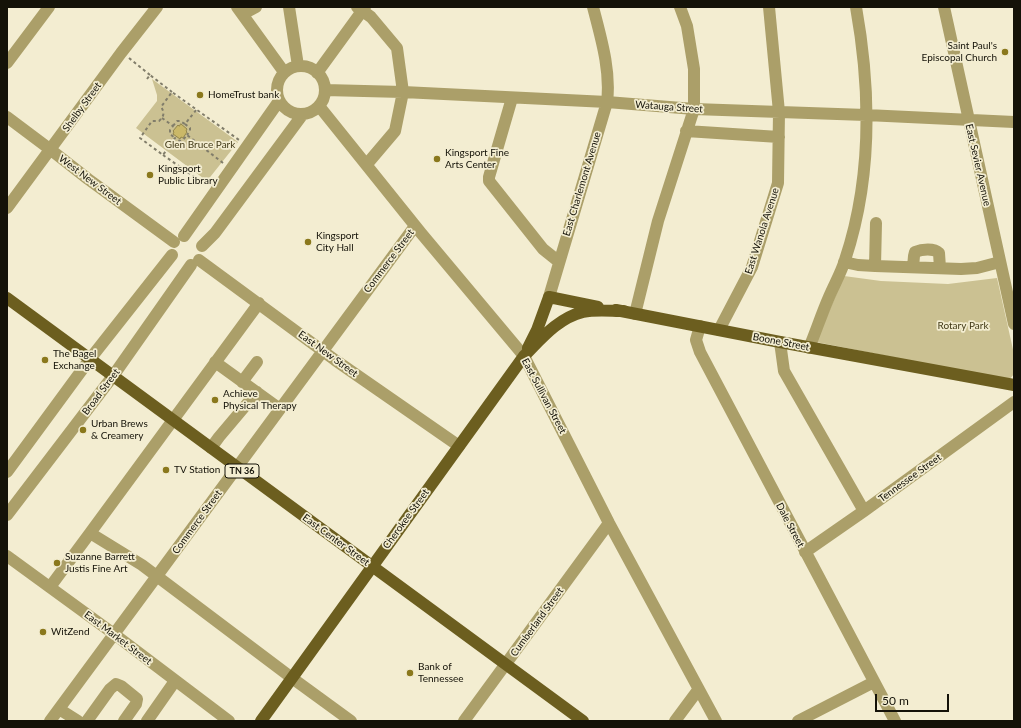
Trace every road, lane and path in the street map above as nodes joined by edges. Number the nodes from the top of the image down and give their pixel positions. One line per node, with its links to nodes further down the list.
1 (49, 7): 13 (street)
2 (157, 7): 12 (street, Shelby Street)
3 (256, 7): 11 (street)
4 (289, 7): 14 (street)
5 (593, 7): 24 (street, East Charlemont Avenue)
6 (680, 7): 27 (street)
7 (769, 7): 28 (street, East Wanola Avenue)
8 (856, 7): 30 (street)
9 (944, 7): 33 (street, East Sevier Avenue)
10 (362, 8): 16 (street); 21 (street)
11 (240, 10): 15 (street)
12 (121, 53): 17 (path); 42 (street, Shelby Street)
13 (7, 63)
14 (298, 66): 15 (street); 16 (street)
15 (284, 72): 23 (street)
16 (317, 73): 19 (street)
17 (150, 75): 18 (path); 20 (path)
18 (147, 79)
19 (325, 90): 21 (street, Watauga Street); 25 (street)
20 (172, 92): 26 (path); 32 (path)
21 (403, 92): 22 (street, Watauga Street); 45 (street)
22 (512, 98): 24 (street, Watauga Street); 53 (street)
23 (279, 101): 29 (street); 50 (street)
24 (607, 102): 27 (street, Watauga Street); 53 (street, East Charlemont Avenue)
25 (319, 106): 29 (street); 45 (street, East Sullivan Street)
26 (197, 109): 35 (path); 41 (path)
27 (694, 109): 28 (street, Watauga Street); 37 (street)
28 (779, 112): 30 (street, Watauga Street); 39 (street, East Wanola Avenue)
29 (303, 114): 51 (street)
30 (866, 115): 33 (street, Watauga Street); 54 (street)
31 (7, 117): 42 (street, West New Street)
32 (162, 118): 36 (path); 43 (path)
33 (968, 120): 34 (street, Watauga Street); 55 (street, East Sevier Avenue)
34 (1014, 122)
35 (185, 124): 36 (path); 38 (path)
36 (173, 126): 40 (path)
37 (686, 131): 39 (street); 63 (street)
38 (187, 135): 40 (path); 44 (path)
39 (778, 137): 66 (street, East Wanola Avenue)
40 (175, 138): 43 (path)
41 (236, 138)
42 (51, 150): 47 (street, Shelby Street); 50 (street, West New Street)
43 (163, 155): 46 (path)
44 (223, 163)
45 (367, 164): 49 (street, East Sullivan Street)
46 (207, 186)
47 (7, 208)
48 (876, 223): 57 (street)
49 (415, 226): 69 (street, Commerce Street); 70 (street, East Sullivan Street)
50 (179, 239): 51 (street); 52 (street)
51 (202, 246): 56 (street)
52 (172, 255): 56 (street); 71 (street)
53 (558, 261): 60 (street, East Charlemont Avenue)
54 (844, 262): 57 (street); 68 (street)
55 (1000, 262): 59 (street); 64 (street, East Sevier Avenue)
56 (195, 263): 62 (street, East New Street); 74 (street, Broad Street)
57 (875, 266): 58 (street)
58 (913, 267): 59 (street); 59 (street)
59 (940, 268)
60 (549, 297): 63 (main road, Boone Street); 70 (main road, East Charlemont Avenue)
61 (7, 298): 71 (main road, TN 36)
62 (259, 303): 69 (street, East New Street); 72 (street)
63 (630, 313): 65 (main road, Boone Street); 70 (main road)
64 (1014, 324)
65 (700, 326): 66 (main road, Boone Street); 89 (street, Dale Street)
66 (719, 330): 67 (main road, Boone Street)
67 (780, 342): 68 (main road, Boone Street); 85 (street)
68 (809, 348): 76 (main road, Boone Street)
69 (323, 351): 79 (street, Commerce Street); 81 (street, East New Street)
70 (524, 356): 81 (main road, Cherokee Street); 87 (street, East Sullivan Street)
71 (90, 359): 74 (main road, East Center Street / TN 36); 84 (street)
72 (215, 362): 75 (street); 80 (street)
73 (257, 362): 75 (street)
74 (113, 376): 80 (main road, East Center Street / TN 36); 86 (street, Broad Street)
75 (242, 382): 77 (street)
76 (1014, 385)
77 (257, 392): 79 (street); 82 (street)
78 (1014, 402): 85 (street, Tennessee Street)
79 (280, 409): 83 (street, Commerce Street)
80 (172, 420): 82 (main road, East Center Street / TN 36); 88 (street)
81 (459, 446): 91 (main road, Cherokee Street)
82 (211, 448): 83 (main road, East Center Street / TN 36)
83 (237, 467): 91 (main road, East Center Street / TN 36); 92 (street, Commerce Street)
84 (7, 472)
85 (864, 511): 89 (street, Tennessee Street)
86 (7, 515)
87 (610, 523): 95 (street, Cumberland Street); 99 (street, East Sullivan Street)
88 (90, 533): 92 (street); 93 (street)
89 (805, 552): 98 (street, Dale Street)
90 (7, 556): 93 (street, East Market Street)
91 (372, 567): 95 (main road, East Center Street / TN 36); 96 (main road, Cherokee Street)
92 (157, 576): 94 (street, Commerce Street); 96 (street)
93 (50, 587): 94 (street, East Market Street)
94 (114, 634): 97 (street, East Market Street); 100 (street, Commerce Street)
95 (505, 664): 110 (street, Cumberland Street); 111 (main road, East Center Street / TN 36)
96 (292, 678): 108 (main road, Cherokee Street); 109 (street)
97 (175, 681): 106 (street); 107 (street, East Market Street)
98 (874, 682): 101 (street); 115 (street, Dale Street)
99 (698, 690): 112 (street); 113 (street, East Sullivan Street)
100 (60, 709): 102 (street, Commerce Street); 103 (street)
101 (812, 718): 114 (street)
102 (50, 721)
103 (78, 721)
104 (87, 721): 105 (street)
105 (124, 721)
106 (147, 721)
107 (229, 721)
108 (261, 721)
109 (351, 721)
110 (464, 721)
111 (583, 721)
112 (675, 721)
113 (716, 721)
114 (798, 721)
115 (894, 721)

